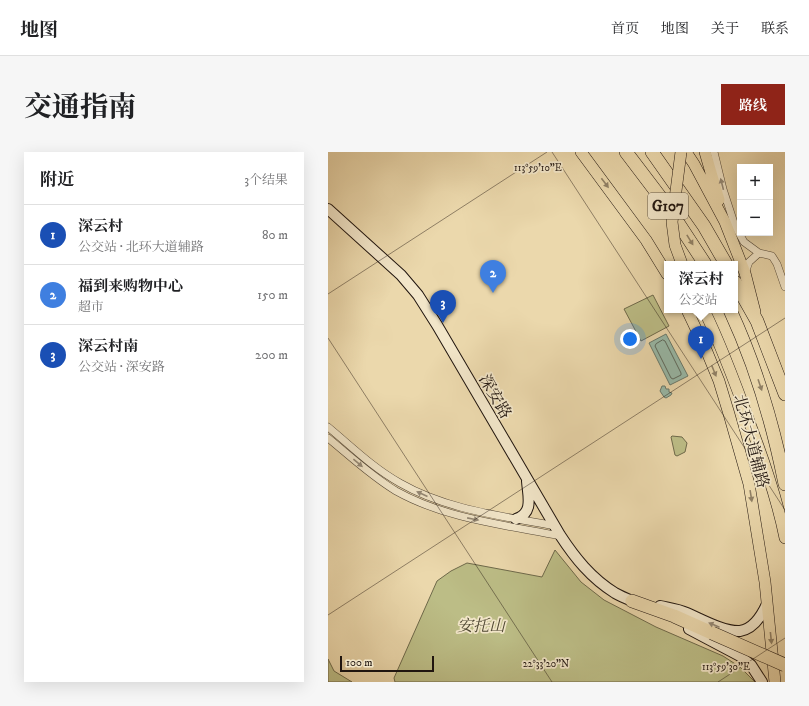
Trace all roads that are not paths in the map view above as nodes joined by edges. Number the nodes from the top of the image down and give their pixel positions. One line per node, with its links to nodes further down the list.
1 (582, 152): 18 (main road, one-way to 18)
2 (619, 152): 9 (highway)
3 (626, 152): 9 (highway, G107)
4 (652, 152): 15 (highway, G107)
5 (681, 152): 13 (main road, bridge)
6 (686, 152): 11 (main road)
7 (706, 152): 11 (main road)
8 (714, 152): 12 (street, one-way to 8)
9 (646, 176): 14 (highway, G107, one-way to 14)
10 (328, 209): 29 (street, 深安路)
11 (725, 222): 19 (main road)
12 (759, 253): 16 (street); 19 (street)
13 (681, 261)
14 (703, 261)
15 (724, 261)
16 (777, 264): 17 (street); 20 (street)
17 (785, 264)
18 (664, 269)
19 (745, 273): 25 (main road)
20 (785, 286)
21 (738, 287): 25 (highway)
22 (688, 313): 36 (main road, 北环大道辅路, one-way to 36)
23 (706, 313): 34 (main road)
24 (731, 313): 30 (highway, one-way to 30)
25 (757, 321): 26 (highway)
26 (785, 394)
27 (328, 427): 31 (street, one-way to 27)
28 (328, 438): 33 (street, one-way to 33)
29 (526, 477): 31 (street); 32 (street, 深安路)
30 (785, 484)
31 (516, 519): 32 (street)
32 (555, 526): 33 (street, 深安路)
33 (561, 536): 35 (street, 深安路)
34 (785, 538)
35 (632, 601): 36 (street, one-way to 35); 37 (highway, bridge); 38 (street, 深安路)
36 (767, 604): 39 (main road, 北环大道辅路, one-way to 39)
37 (785, 665)
38 (762, 682)
39 (776, 682)

